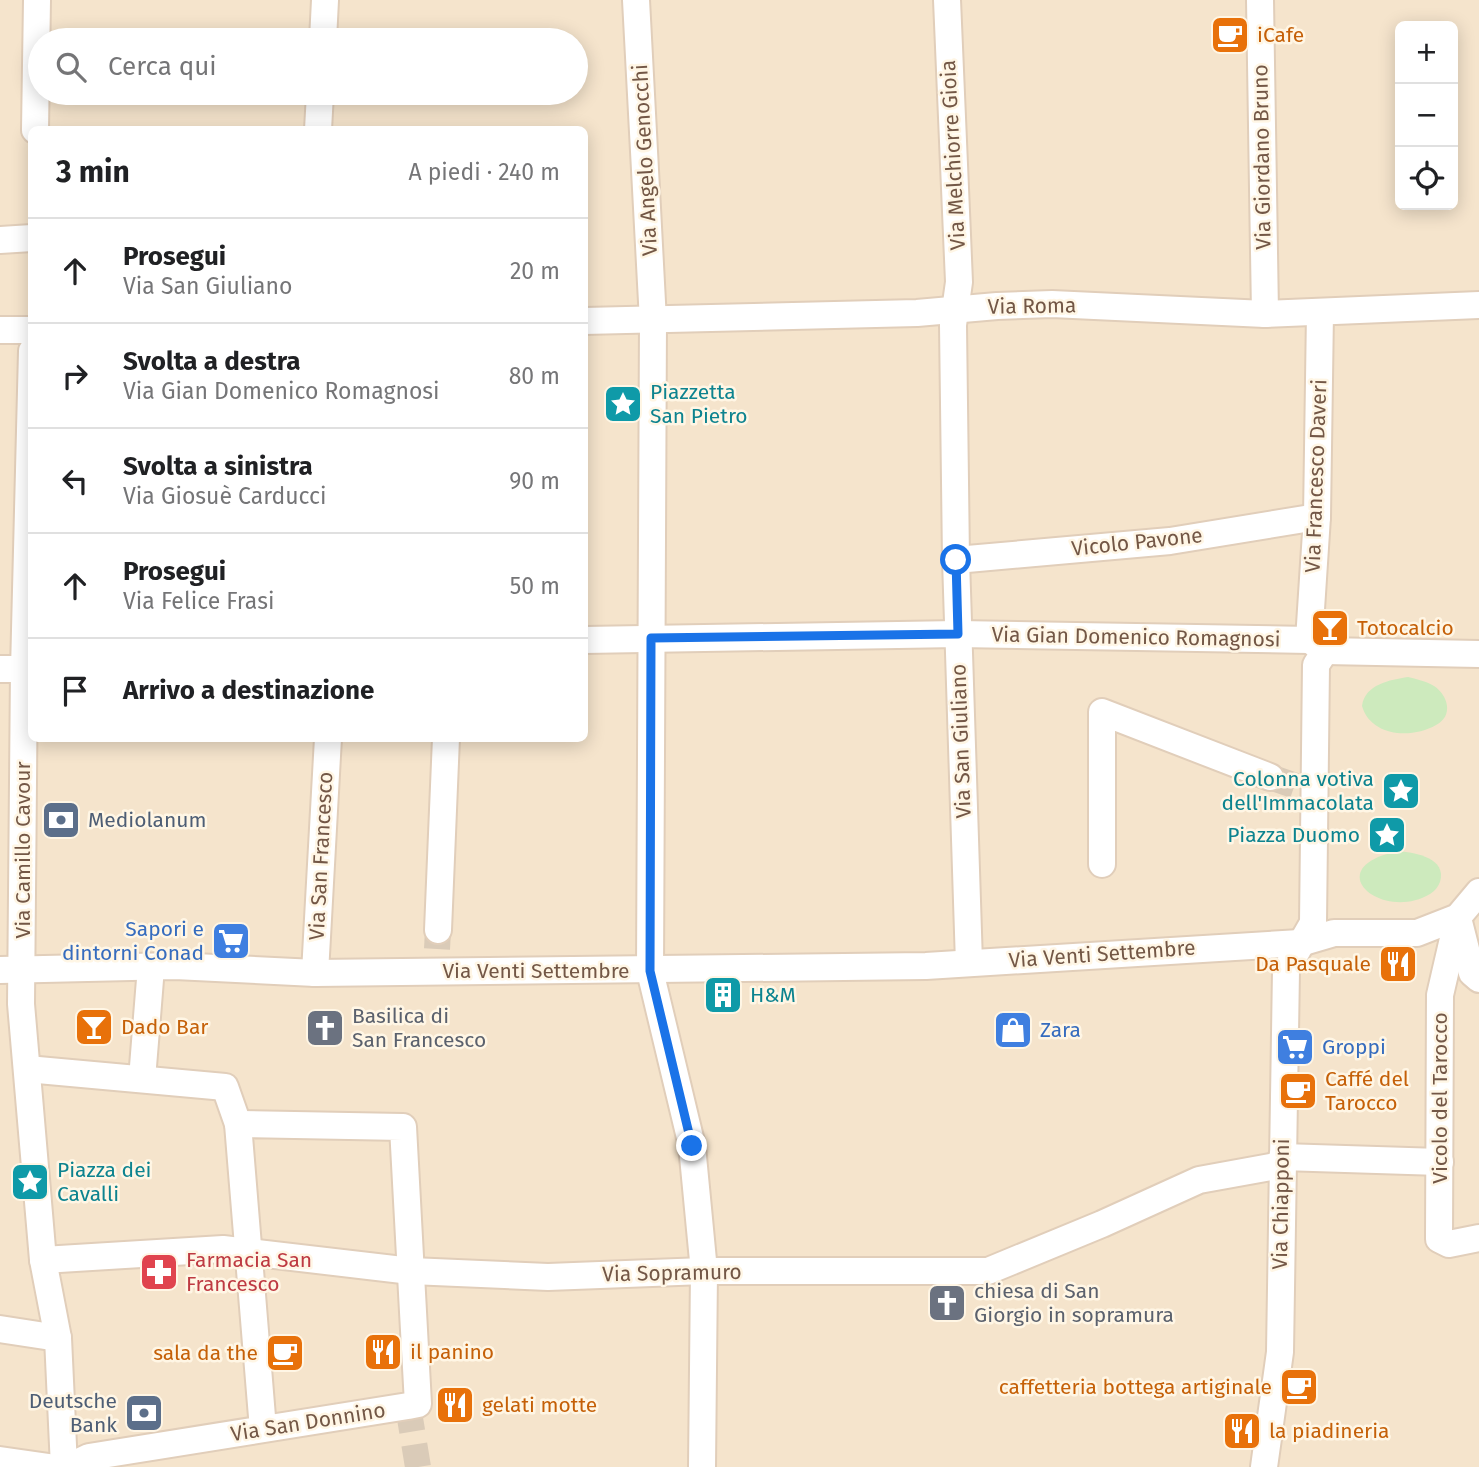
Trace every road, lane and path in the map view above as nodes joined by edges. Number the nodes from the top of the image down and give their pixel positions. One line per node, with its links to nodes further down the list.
1 (37, 0): 6 (street)
2 (325, 0): 7 (street)
3 (636, 0): 18 (street, Via Angelo Genocchi)
4 (947, 0): 15 (street, Via Melchiorre Gioia)
5 (1260, 0): 17 (street, Via Giordano Bruno)
6 (37, 28)
7 (324, 28)
8 (35, 105): 10 (street)
9 (319, 105): 11 (street)
10 (35, 126)
11 (318, 126)
12 (28, 239): 13 (street)
13 (0, 240)
14 (1479, 305): 16 (street, Via Roma)
15 (956, 309): 17 (street, Via Roma); 18 (street, Via Roma); 24 (street, Via San Giuliano)
16 (1320, 312): 17 (street, Via Roma); 23 (street, Via Francesco Daveri)
17 (1265, 314)
18 (653, 320): 19 (street, Via Roma); 26 (street, Via Angelo Genocchi)
19 (588, 321)
20 (0, 330): 21 (street)
21 (28, 330)
22 (28, 442): 30 (street, Via Camillo Cavour)
23 (1317, 517): 24 (street, Vicolo Pavone); 28 (street, Via Francesco Daveri)
24 (956, 560): 25 (street, Via San Giuliano)
25 (958, 634): 26 (street, Via Gian Domenico Romagnosi); 28 (street, Via Gian Domenico Romagnosi); 40 (street, Via San Giuliano)
26 (651, 638): 27 (street, Via Gian Domenico Romagnosi); 43 (street, Via Angelo Genocchi)
27 (588, 640)
28 (1317, 645): 29 (street); 38 (street)
29 (1479, 654)
30 (18, 669): 33 (street, Via Camillo Cavour)
31 (328, 742): 44 (street, Via San Francesco)
32 (446, 742): 39 (street)
33 (12, 747): 42 (street, Via Camillo Cavour)
34 (1270, 778): 35 (street)
35 (1102, 864)
36 (1479, 892): 37 (street)
37 (1458, 917): 38 (street); 45 (street); 50 (street, Vicolo del Tarocco)
38 (1300, 943): 40 (street, Via Venti Settembre); 49 (street, Via Chiapponi)
39 (437, 950): 43 (street, Via Venti Settembre); 44 (street, Via Venti Settembre)
40 (968, 950): 43 (street, Via Venti Settembre)
41 (151, 967): 42 (street, Via Venti Settembre); 44 (street, Via Venti Settembre); 47 (street)
42 (11, 970): 46 (street)
43 (650, 971): 55 (street, Via Angelo Genocchi)
44 (315, 973)
45 (1479, 979)
46 (27, 1069): 47 (street); 53 (street)
47 (142, 1079): 48 (street)
48 (238, 1124): 52 (street); 54 (street)
49 (1282, 1161): 50 (street, Via Sopramuro); 55 (street, Via Sopramuro); 63 (street, Via Chiapponi)
50 (1440, 1162): 51 (street, Vicolo del Tarocco)
51 (1479, 1238)
52 (249, 1252): 53 (street, Via Sopramuro); 54 (street, Via Sopramuro); 58 (street)
53 (43, 1260): 57 (street)
54 (411, 1271): 55 (street, Via Sopramuro); 58 (street, Via San Donnino)
55 (704, 1271): 62 (street, Via Angelo Genocchi)
56 (0, 1329): 57 (street)
57 (58, 1338): 61 (street)
58 (263, 1429): 61 (street, Via San Donnino)
59 (0, 1460): 60 (street)
60 (49, 1467)
61 (66, 1467)
62 (702, 1467)
63 (1264, 1467)

